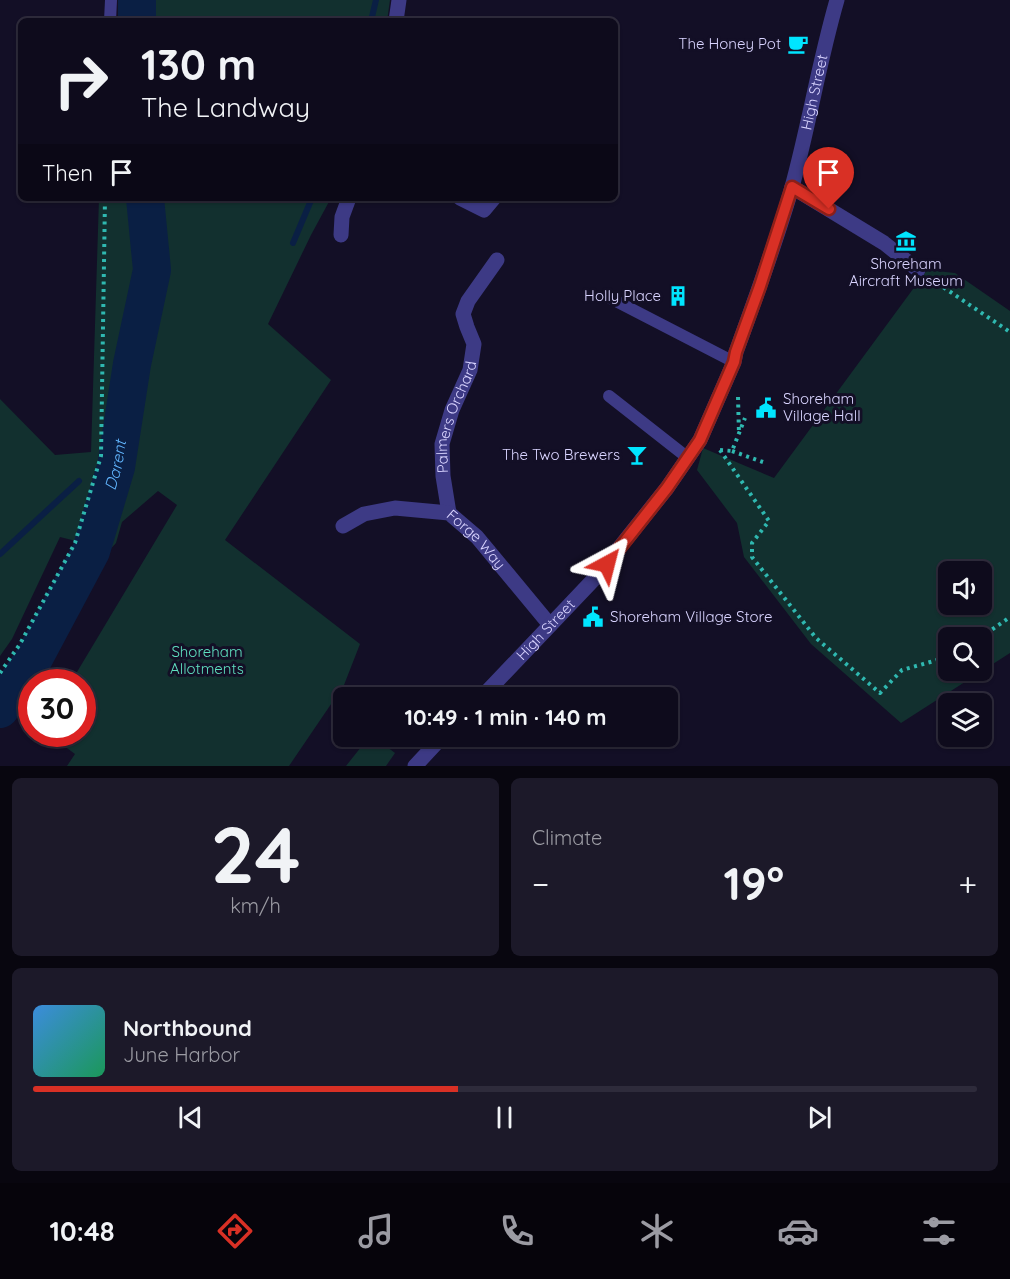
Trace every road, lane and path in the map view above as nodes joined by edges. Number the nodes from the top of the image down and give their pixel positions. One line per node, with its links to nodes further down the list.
1 (111, 0): 4 (lane)
2 (399, 0): 5 (street)
3 (837, 0): 6 (street, High Street)
4 (110, 18)
5 (396, 18)
6 (792, 187): 13 (street); 16 (street, High Street)
7 (105, 201): 30 (path)
8 (348, 201): 11 (street)
9 (466, 201): 10 (street)
10 (492, 201)
11 (341, 235)
12 (496, 260): 24 (street, Palmers Orchard)
13 (918, 270): 15 (path)
14 (610, 298): 16 (lane)
15 (1010, 332)
16 (734, 362): 19 (street, High Street)
17 (609, 396): 22 (lane)
18 (745, 418): 21 (path)
19 (700, 440): 20 (path); 22 (street, High Street)
20 (720, 450): 21 (path); 29 (path)
21 (732, 451): 23 (path)
22 (688, 458): 27 (street, High Street)
23 (763, 462)
24 (449, 513): 25 (street, Forge Way); 27 (street, Forge Way)
25 (343, 526)
26 (1010, 616): 28 (path)
27 (550, 625): 31 (street, High Street)
28 (992, 629)
29 (938, 660)
30 (0, 673)
31 (491, 687)
32 (433, 747): 33 (street)
33 (415, 766)

